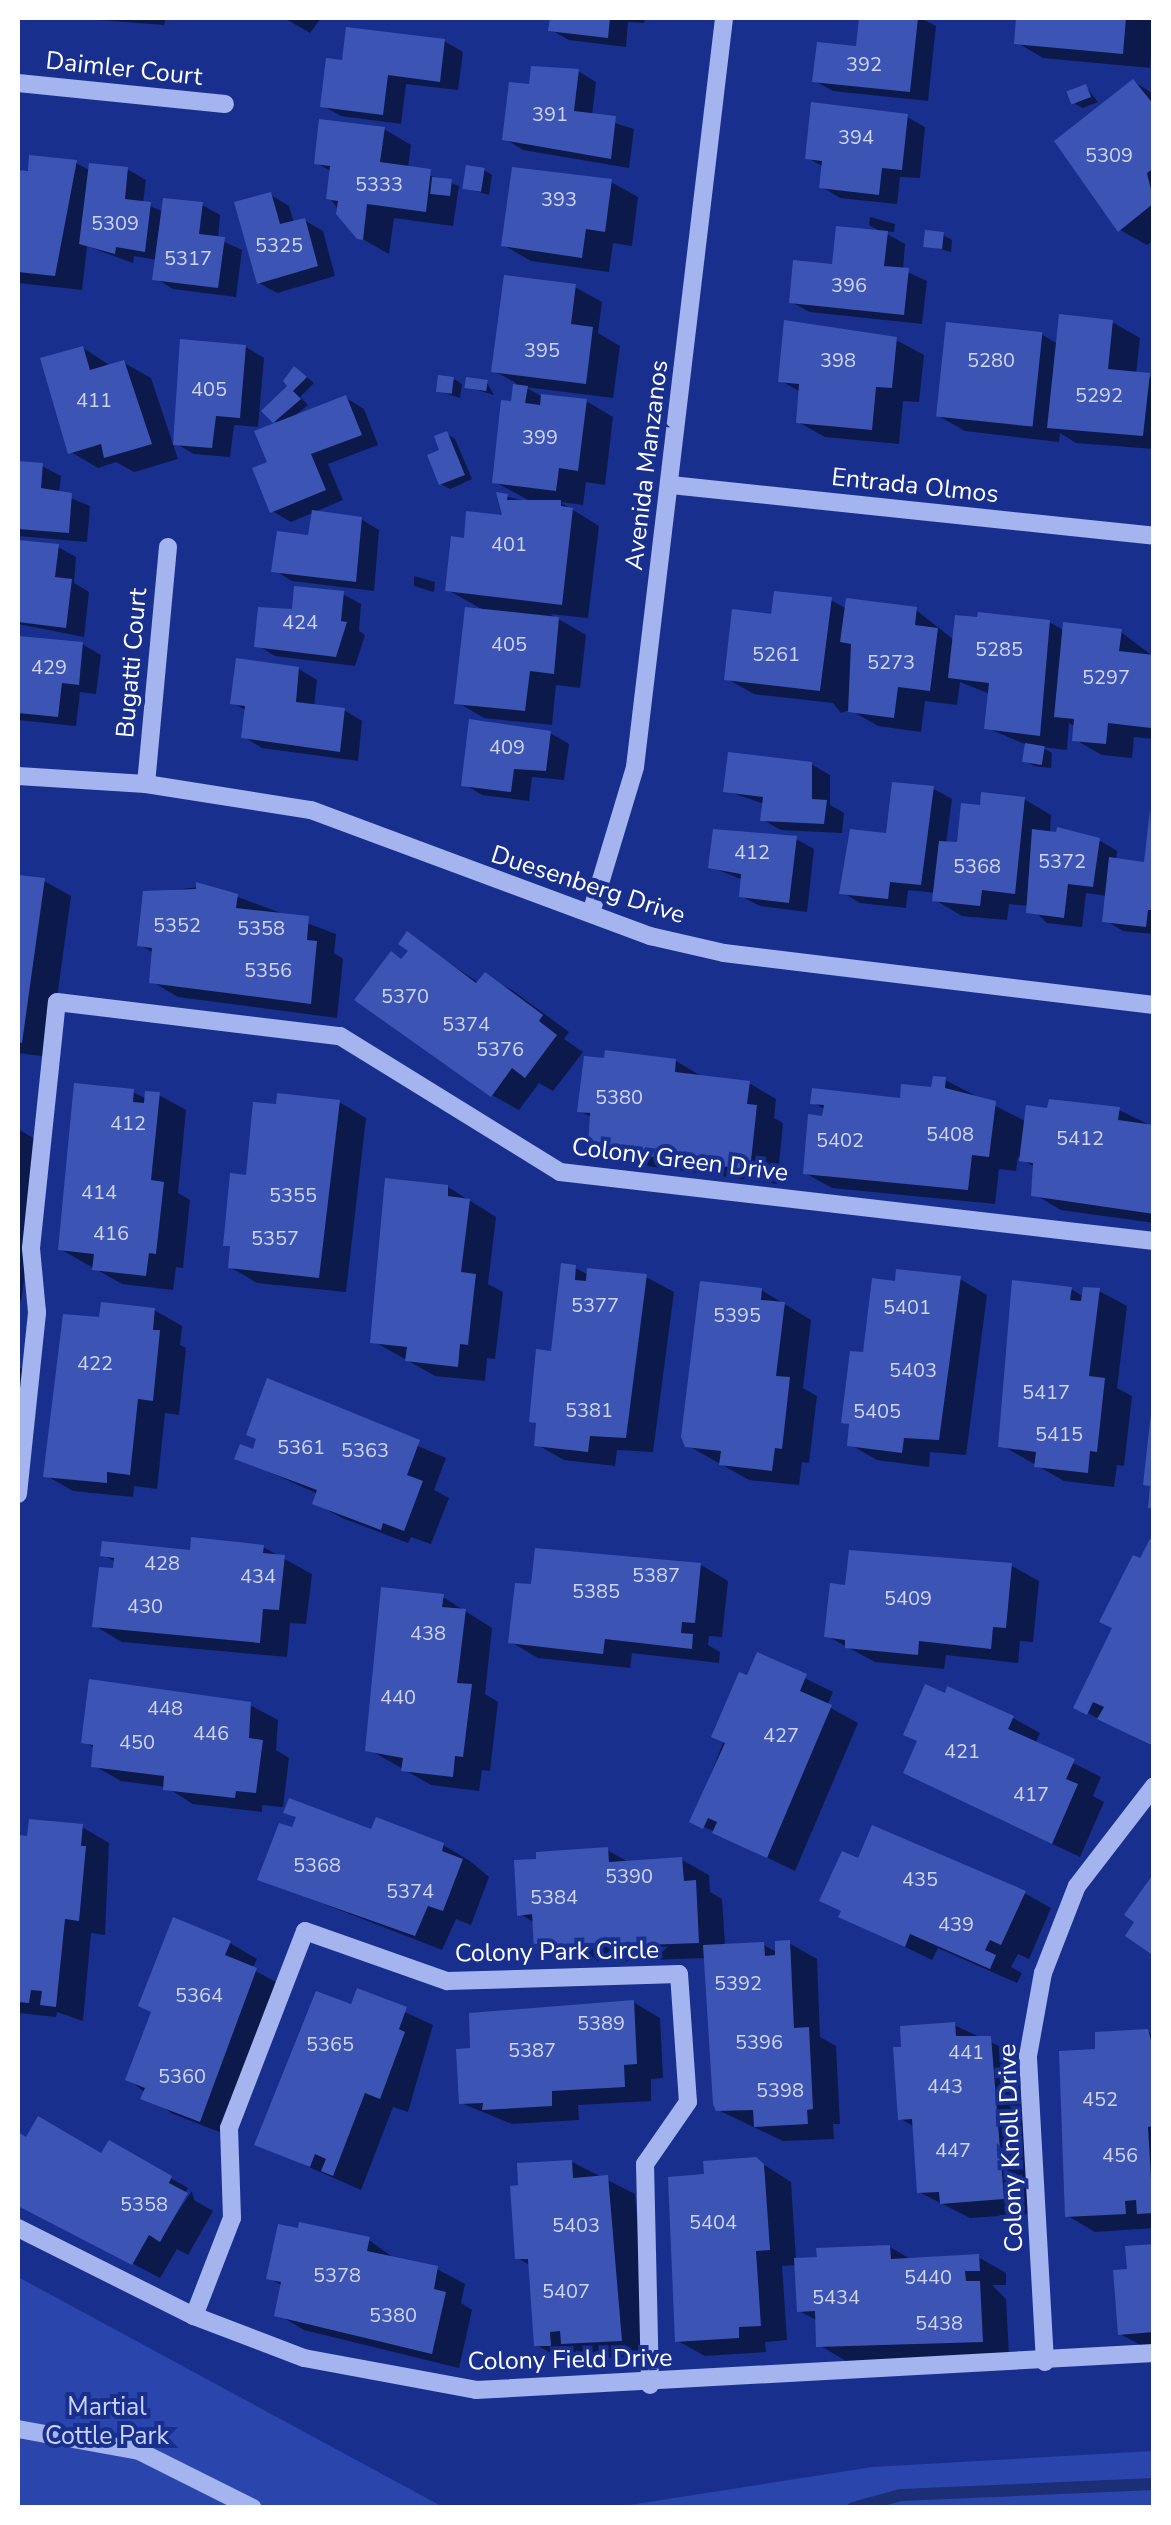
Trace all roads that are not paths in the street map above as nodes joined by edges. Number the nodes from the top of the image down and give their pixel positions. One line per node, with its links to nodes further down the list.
1 (724, 18): 4 (street, Avenida Manzanos)
2 (18, 83): 3 (street, Daimler Court)
3 (225, 104)
4 (671, 485): 5 (street, Entrada Olmos); 9 (street, Avenida Manzanos)
5 (1154, 536)
6 (168, 546): 8 (street, Bugatti Court)
7 (18, 776): 8 (street, Duesenberg Drive)
8 (146, 784): 9 (street, Duesenberg Drive)
9 (591, 914): 10 (street, Duesenberg Drive)
10 (1154, 1005)
11 (1154, 1241): 12 (street, Colony Green Drive)
12 (18, 1494)
13 (1154, 1786): 17 (street, Colony Knoll Drive)
14 (18, 2228): 15 (street, Colony Field Drive)
15 (194, 2316): 18 (street, Colony Field Drive); 18 (street, Colony Park Circle)
16 (1154, 2353): 17 (street, Colony Field Drive)
17 (1044, 2362): 18 (street, Colony Field Drive)
18 (650, 2385)
19 (18, 2429): 20 (street)
20 (252, 2508)

